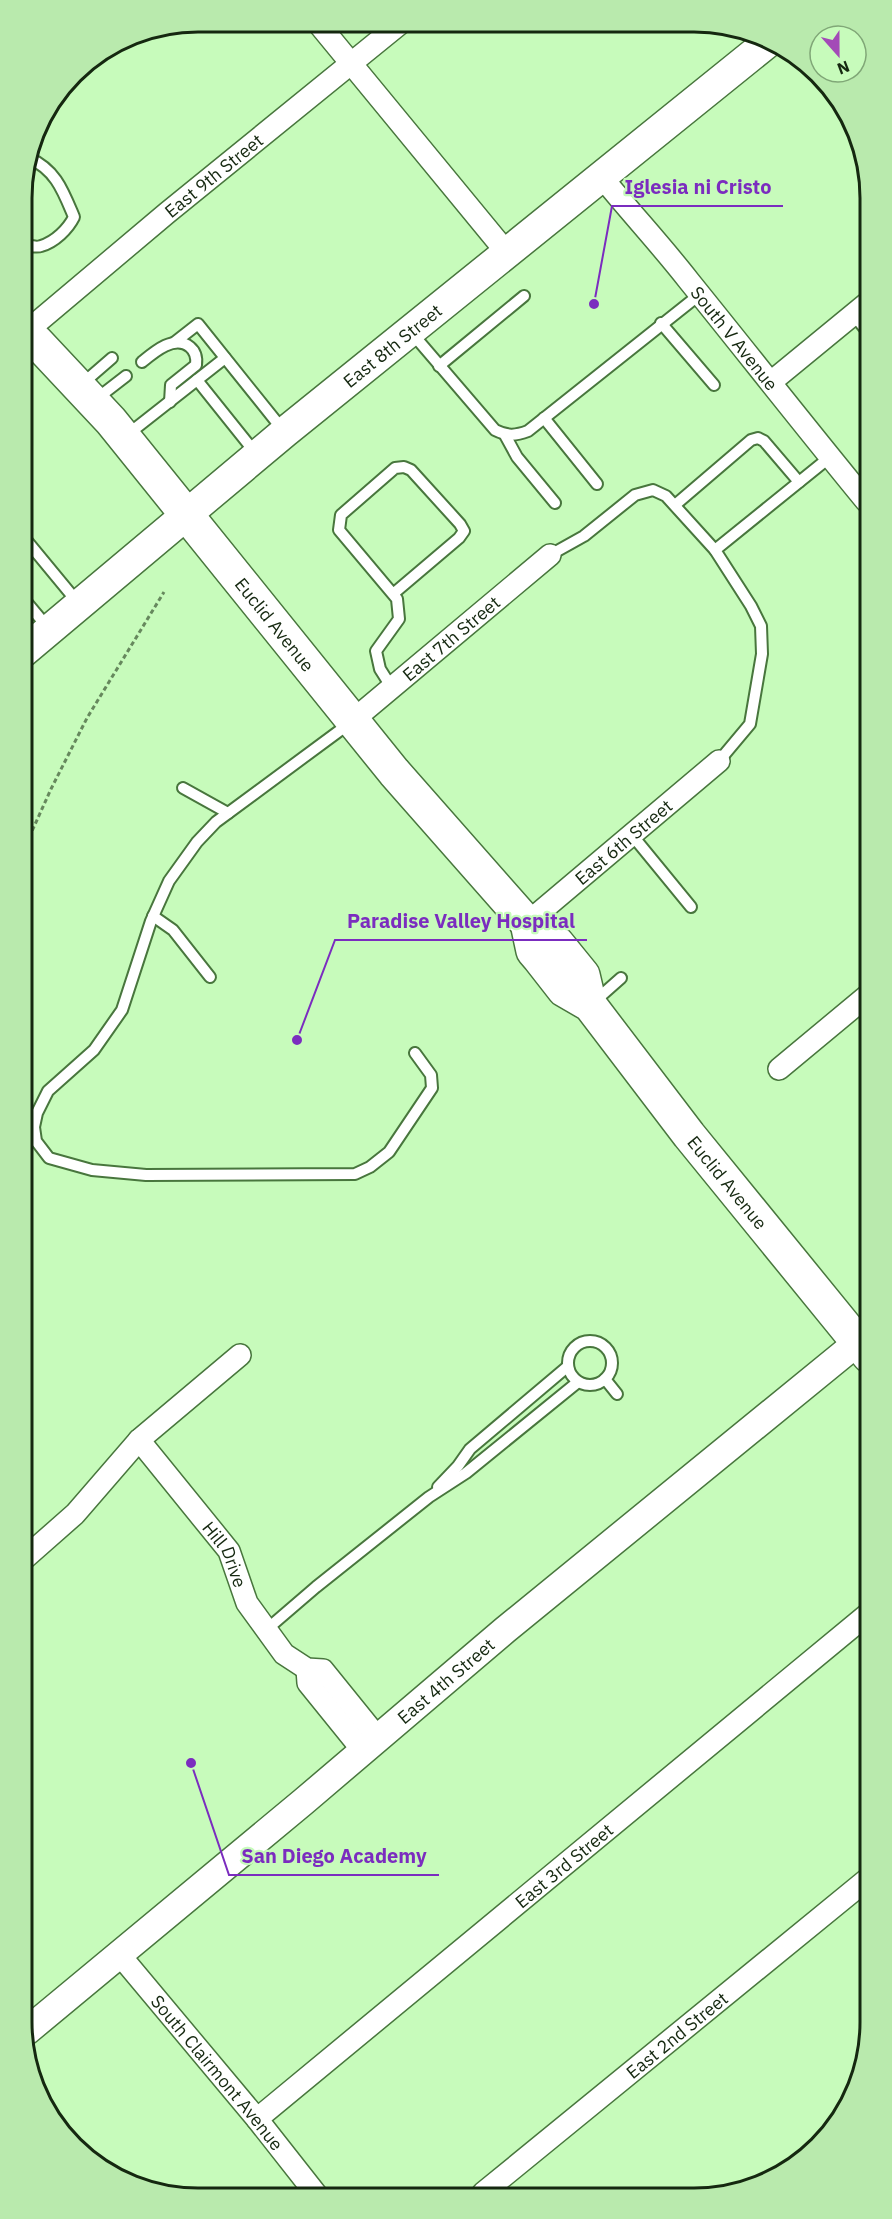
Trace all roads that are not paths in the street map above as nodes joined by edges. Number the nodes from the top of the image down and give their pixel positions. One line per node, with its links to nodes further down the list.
1 (326, 32): 4 (street)
2 (390, 32): 4 (street, East 9th Street)
3 (762, 46): 6 (main road, East 8th Street)
4 (352, 63): 8 (street); 12 (street, East 9th Street)
5 (36, 161): 7 (lane)
6 (601, 176): 8 (main road, East 8th Street); 9 (street, South V Avenue)
7 (32, 246)
8 (507, 253): 14 (main road, East 8th Street)
9 (699, 295): 13 (lane); 23 (street, South V Avenue)
10 (524, 296): 20 (lane)
11 (860, 317): 23 (street)
12 (32, 323)
13 (662, 323): 24 (lane); 27 (lane)
14 (410, 331): 20 (lane); 28 (main road, East 8th Street)
15 (32, 337): 25 (main road, Euclid Avenue)
16 (175, 342): 18 (lane); 19 (lane); 26 (lane)
17 (112, 358): 25 (lane)
18 (225, 358): 22 (lane); 28 (lane)
19 (142, 362)
20 (439, 366): 29 (lane)
21 (126, 376): 25 (lane)
22 (197, 380): 26 (lane); 31 (lane)
23 (771, 382): 32 (street, South V Avenue)
24 (714, 386)
25 (86, 393): 30 (main road, Euclid Avenue)
26 (170, 402): 30 (lane)
27 (544, 418): 29 (lane); 34 (lane)
28 (285, 432): 31 (main road, East 8th Street)
29 (505, 435): 36 (lane)
30 (124, 437): 38 (main road, Euclid Avenue)
31 (257, 456): 38 (main road, East 8th Street)
32 (830, 457): 33 (lane); 35 (street, South V Avenue)
33 (799, 482): 37 (lane); 40 (lane)
34 (597, 484)
35 (860, 494)
36 (555, 503)
37 (675, 505): 40 (lane); 41 (lane)
38 (187, 513): 43 (main road, East 8th Street); 48 (main road, Euclid Avenue)
39 (32, 547): 43 (lane)
40 (715, 550): 49 (lane)
41 (550, 555): 47 (street, East 7th Street)
42 (393, 594): 42 (lane); 47 (lane)
43 (79, 604): 45 (main road, East 8th Street)
44 (32, 609): 45 (lane)
45 (49, 630): 46 (main road, East 8th Street)
46 (32, 644)
47 (392, 688): 48 (street, East 7th Street)
48 (352, 721): 51 (lane); 55 (main road, Euclid Avenue)
49 (719, 761): 52 (street, East 6th Street)
50 (183, 788): 51 (lane)
51 (228, 813): 54 (lane)
52 (632, 835): 53 (lane); 55 (street, East 6th Street)
53 (691, 907)
54 (153, 916): 56 (lane); 62 (lane)
55 (527, 923): 59 (main road, Euclid Avenue)
56 (210, 977)
57 (621, 978): 59 (lane)
58 (860, 1002): 61 (street)
59 (590, 1005): 64 (main road, Euclid Avenue)
60 (415, 1053): 62 (lane)
61 (779, 1069)
62 (36, 1141): 63 (lane)
63 (32, 1142)
64 (860, 1338)
65 (860, 1348): 76 (street, East 4th Street)
66 (240, 1355): 71 (street)
67 (567, 1367): 68 (lane); 69 (lane); 72 (lane)
68 (605, 1379): 69 (lane); 70 (lane)
69 (578, 1382): 72 (lane)
70 (617, 1394)
71 (139, 1440): 73 (street); 75 (street, Hill Drive)
72 (429, 1497): 75 (lane)
73 (32, 1553)
74 (860, 1620): 80 (street, East 3rd Street)
75 (266, 1630): 76 (street, Hill Drive)
76 (370, 1745): 78 (street, East 4th Street)
77 (860, 1885): 82 (street, East 2nd Street)
78 (119, 1954): 79 (street, East 4th Street); 80 (street, South Clairmont Avenue)
79 (32, 2027)
80 (257, 2119): 81 (street, South Clairmont Avenue)
81 (311, 2188)
82 (489, 2188)

